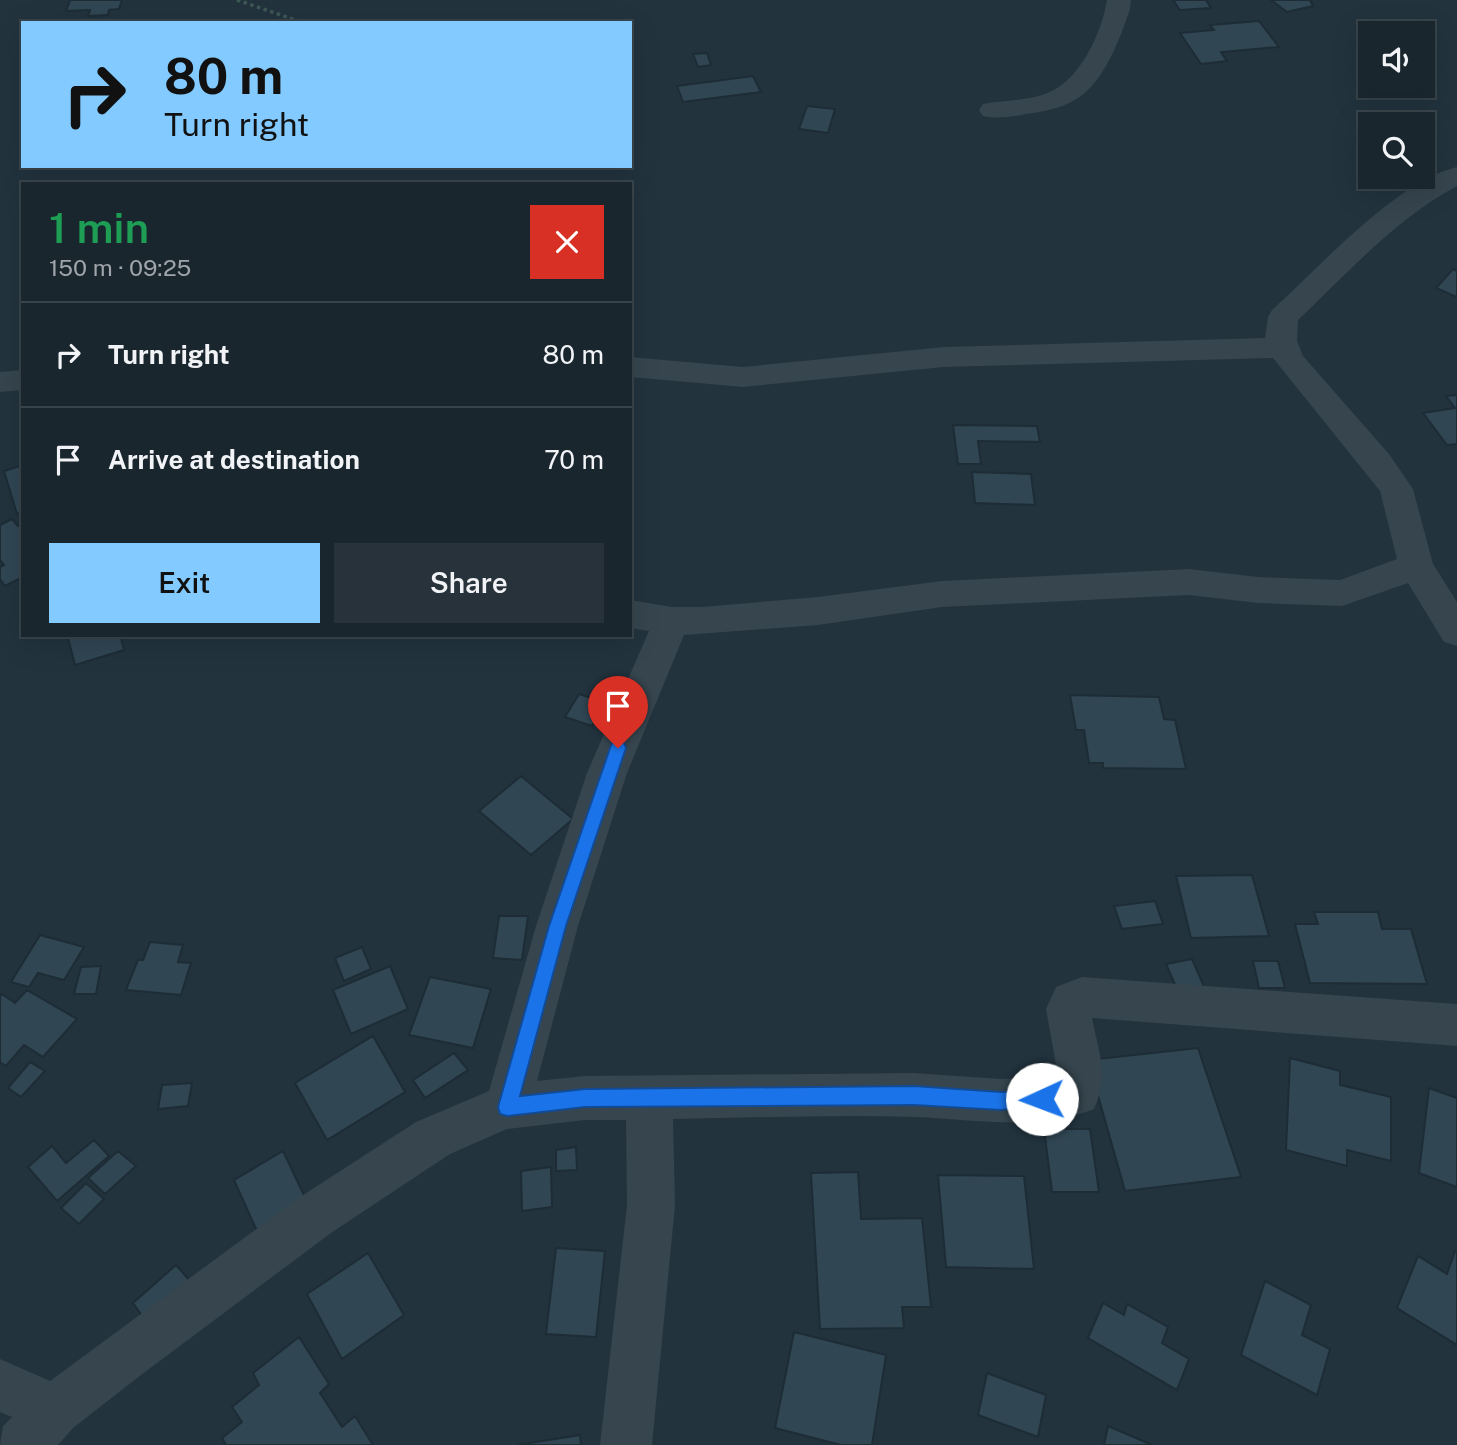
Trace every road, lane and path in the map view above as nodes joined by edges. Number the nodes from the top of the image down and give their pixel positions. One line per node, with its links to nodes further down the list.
1 (237, 0): 3 (path)
2 (1119, 0): 4 (street)
3 (298, 21)
4 (992, 110)
5 (1457, 175): 6 (street)
6 (1282, 348): 7 (street); 10 (street)
7 (632, 367)
8 (21, 380): 9 (street)
9 (0, 382)
10 (1416, 566): 12 (street); 13 (street)
11 (632, 614): 12 (street)
12 (672, 621): 16 (street)
13 (1457, 632)
14 (1457, 1025): 15 (street)
15 (649, 1098): 16 (street); 19 (street)
16 (507, 1107): 18 (street)
17 (0, 1385): 18 (street)
18 (38, 1428)
19 (626, 1445)

